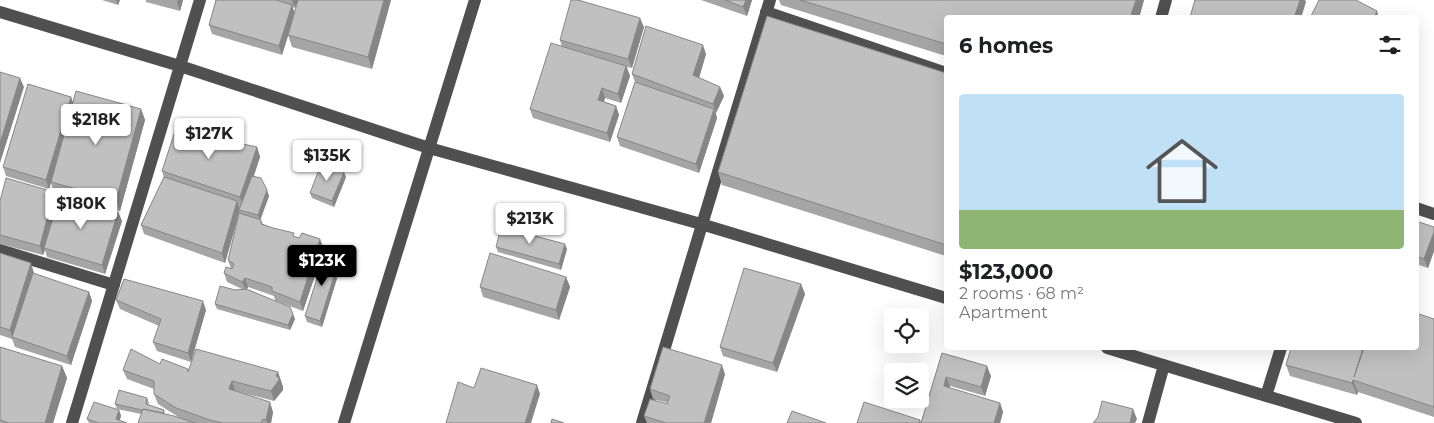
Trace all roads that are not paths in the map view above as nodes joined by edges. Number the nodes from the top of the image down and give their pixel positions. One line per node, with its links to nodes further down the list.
1 (200, 0): 7 (street)
2 (475, 0): 9 (street)
3 (1166, 0): 6 (street)
4 (768, 6): 8 (street); 12 (street)
5 (0, 12): 7 (street)
6 (1162, 15)
7 (180, 66): 9 (street); 14 (street)
8 (944, 72)
9 (429, 148): 12 (street); 21 (street)
10 (1419, 209): 11 (street)
11 (1434, 214)
12 (701, 224): 15 (street); 22 (street)
13 (0, 250): 14 (street)
14 (114, 285): 20 (street)
15 (944, 297)
16 (1114, 350): 18 (street)
17 (1280, 350): 19 (street)
18 (1164, 365): 19 (street); 23 (street)
19 (1266, 396): 24 (street)
20 (72, 423)
21 (344, 423)
22 (642, 423)
23 (1148, 423)
24 (1356, 423)

